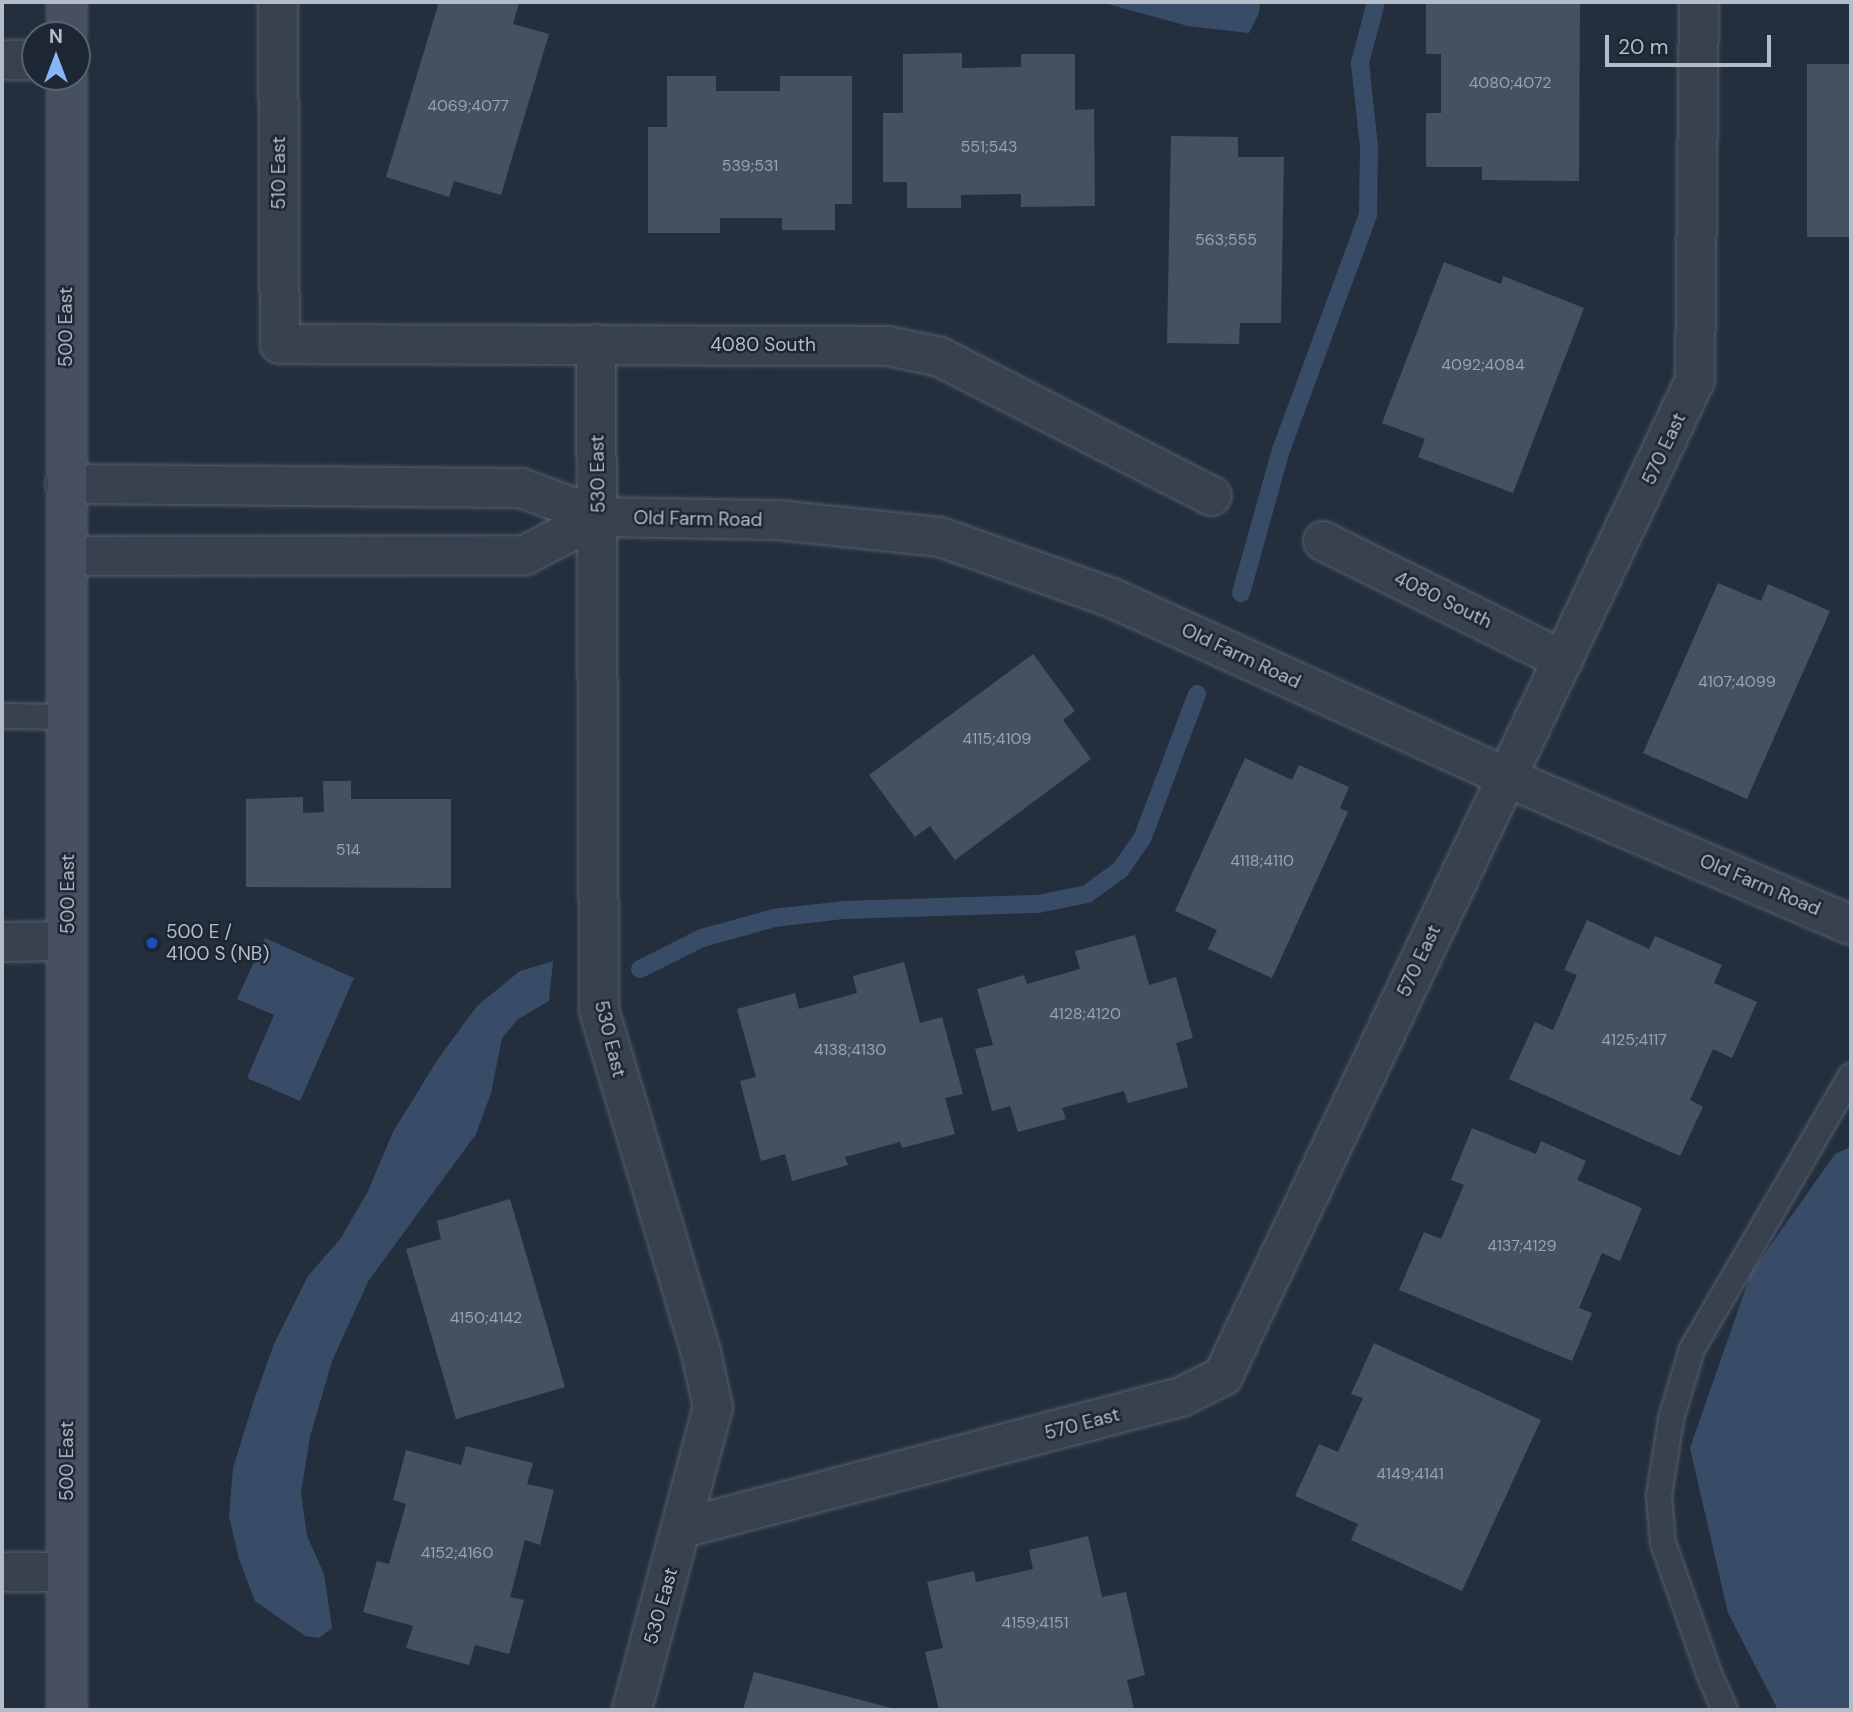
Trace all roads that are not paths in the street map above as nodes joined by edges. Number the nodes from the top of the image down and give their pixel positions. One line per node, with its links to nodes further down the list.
1 (67, 2): 4 (street)
2 (278, 2): 8 (street, 510 East)
3 (1699, 2): 15 (street, 570 East)
4 (67, 21)
5 (2, 60): 6 (street)
6 (21, 60)
7 (67, 91): 10 (street, 500 East)
8 (280, 344): 9 (street, 4080 South)
9 (596, 344): 11 (street, 4080 South); 12 (street, 530 East)
10 (65, 484): 12 (street, Old Farm Road); 14 (street, 500 East)
11 (1212, 496)
12 (599, 517): 14 (street, Old Farm Road); 18 (street, Old Farm Road); 23 (street, 530 East)
13 (1323, 541): 15 (street, 4080 South)
14 (67, 556): 17 (street, 500 East)
15 (1563, 660): 18 (street, 570 East)
16 (2, 716): 17 (lane)
17 (69, 717): 20 (street, 500 East)
18 (1508, 778): 19 (street, Old Farm Road); 23 (street, 570 East)
19 (1851, 925)
20 (67, 941): 21 (street); 25 (street, 500 East)
21 (2, 942)
22 (1851, 1076): 28 (lane)
23 (683, 1528): 27 (street, 530 East)
24 (2, 1572): 25 (street)
25 (66, 1572): 26 (street, 500 East)
26 (67, 1710)
27 (632, 1710)
28 (1725, 1710)

